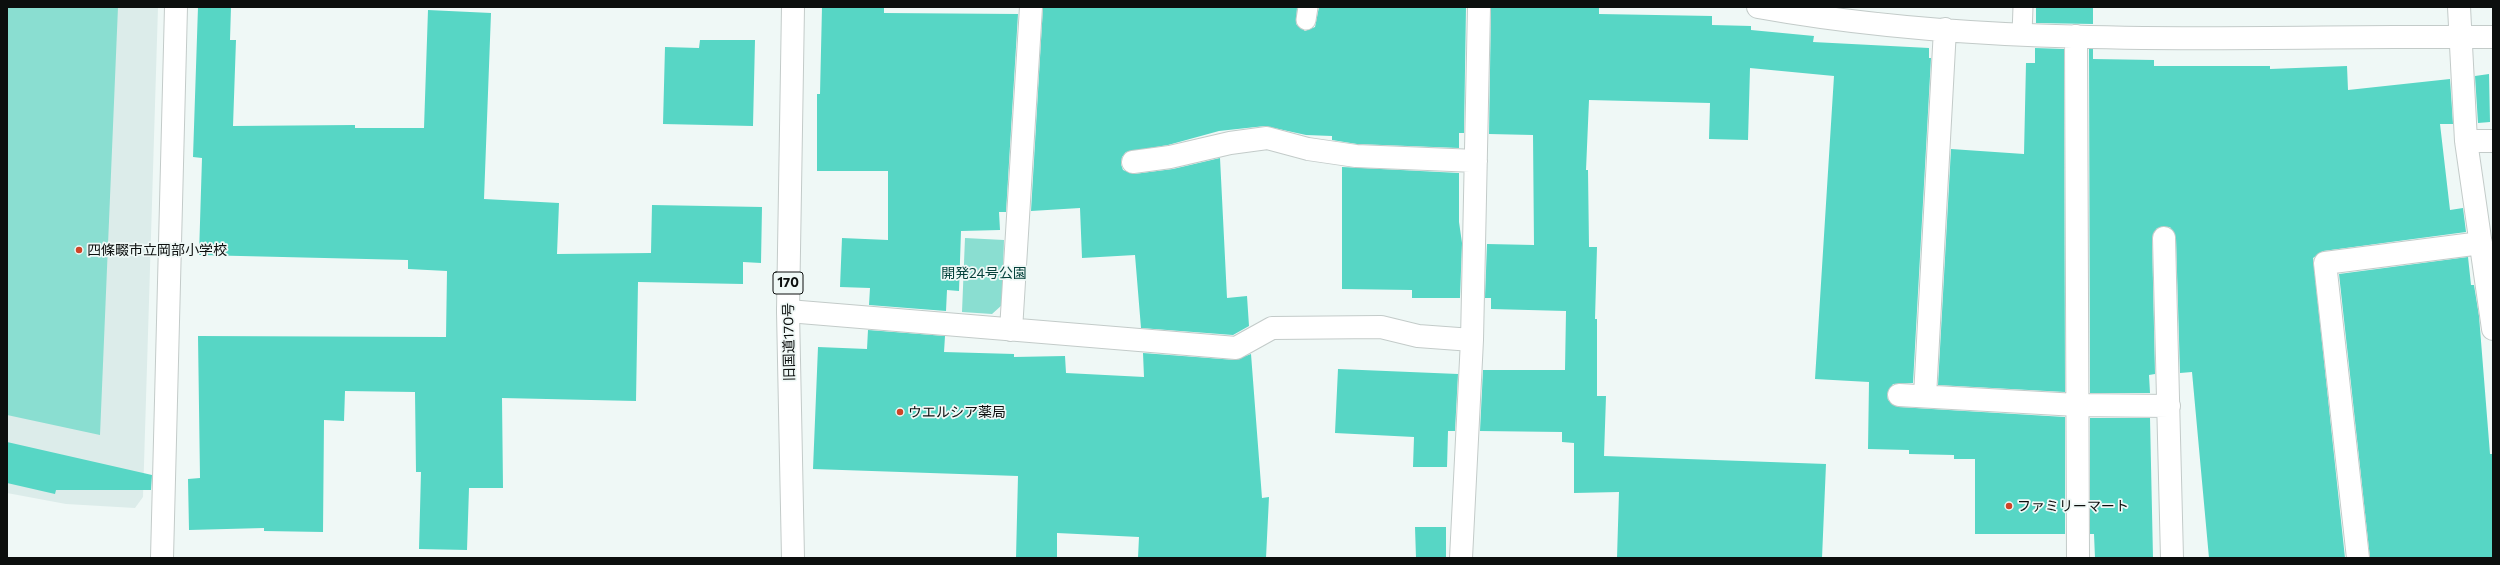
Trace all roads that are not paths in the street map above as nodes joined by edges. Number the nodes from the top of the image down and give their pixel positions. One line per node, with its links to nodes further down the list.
1 (176, 7): 27 (main road)
2 (793, 7): 19 (main road, 旧国道170号 / 170)
3 (1031, 7): 21 (main road)
4 (1479, 7): 15 (main road)
5 (1758, 7): 8 (main road)
6 (2023, 7): 9 (lane)
7 (2459, 7): 11 (main road)
8 (1945, 29): 9 (main road); 24 (main road)
9 (2022, 34): 10 (main road)
10 (2076, 36): 11 (main road); 25 (main road)
11 (2459, 37): 12 (main road); 13 (main road)
12 (2493, 37)
13 (2466, 141): 14 (main road); 18 (main road)
14 (2493, 141)
15 (1476, 161): 16 (main road); 22 (main road)
16 (1133, 162)
17 (2164, 238): 26 (main road)
18 (2481, 243): 20 (main road); 32 (main road)
19 (788, 311): 21 (main road); 28 (main road, 旧国道170号 / 170)
20 (2493, 329)
21 (1011, 330): 22 (main road)
22 (1472, 340): 29 (main road)
23 (1899, 395): 24 (main road)
24 (1925, 396): 25 (main road)
25 (2077, 405): 26 (main road); 30 (main road)
26 (2169, 406): 31 (main road)
27 (162, 558)
28 (793, 558)
29 (1461, 558)
30 (2078, 558)
31 (2172, 558)
32 (2358, 558)

